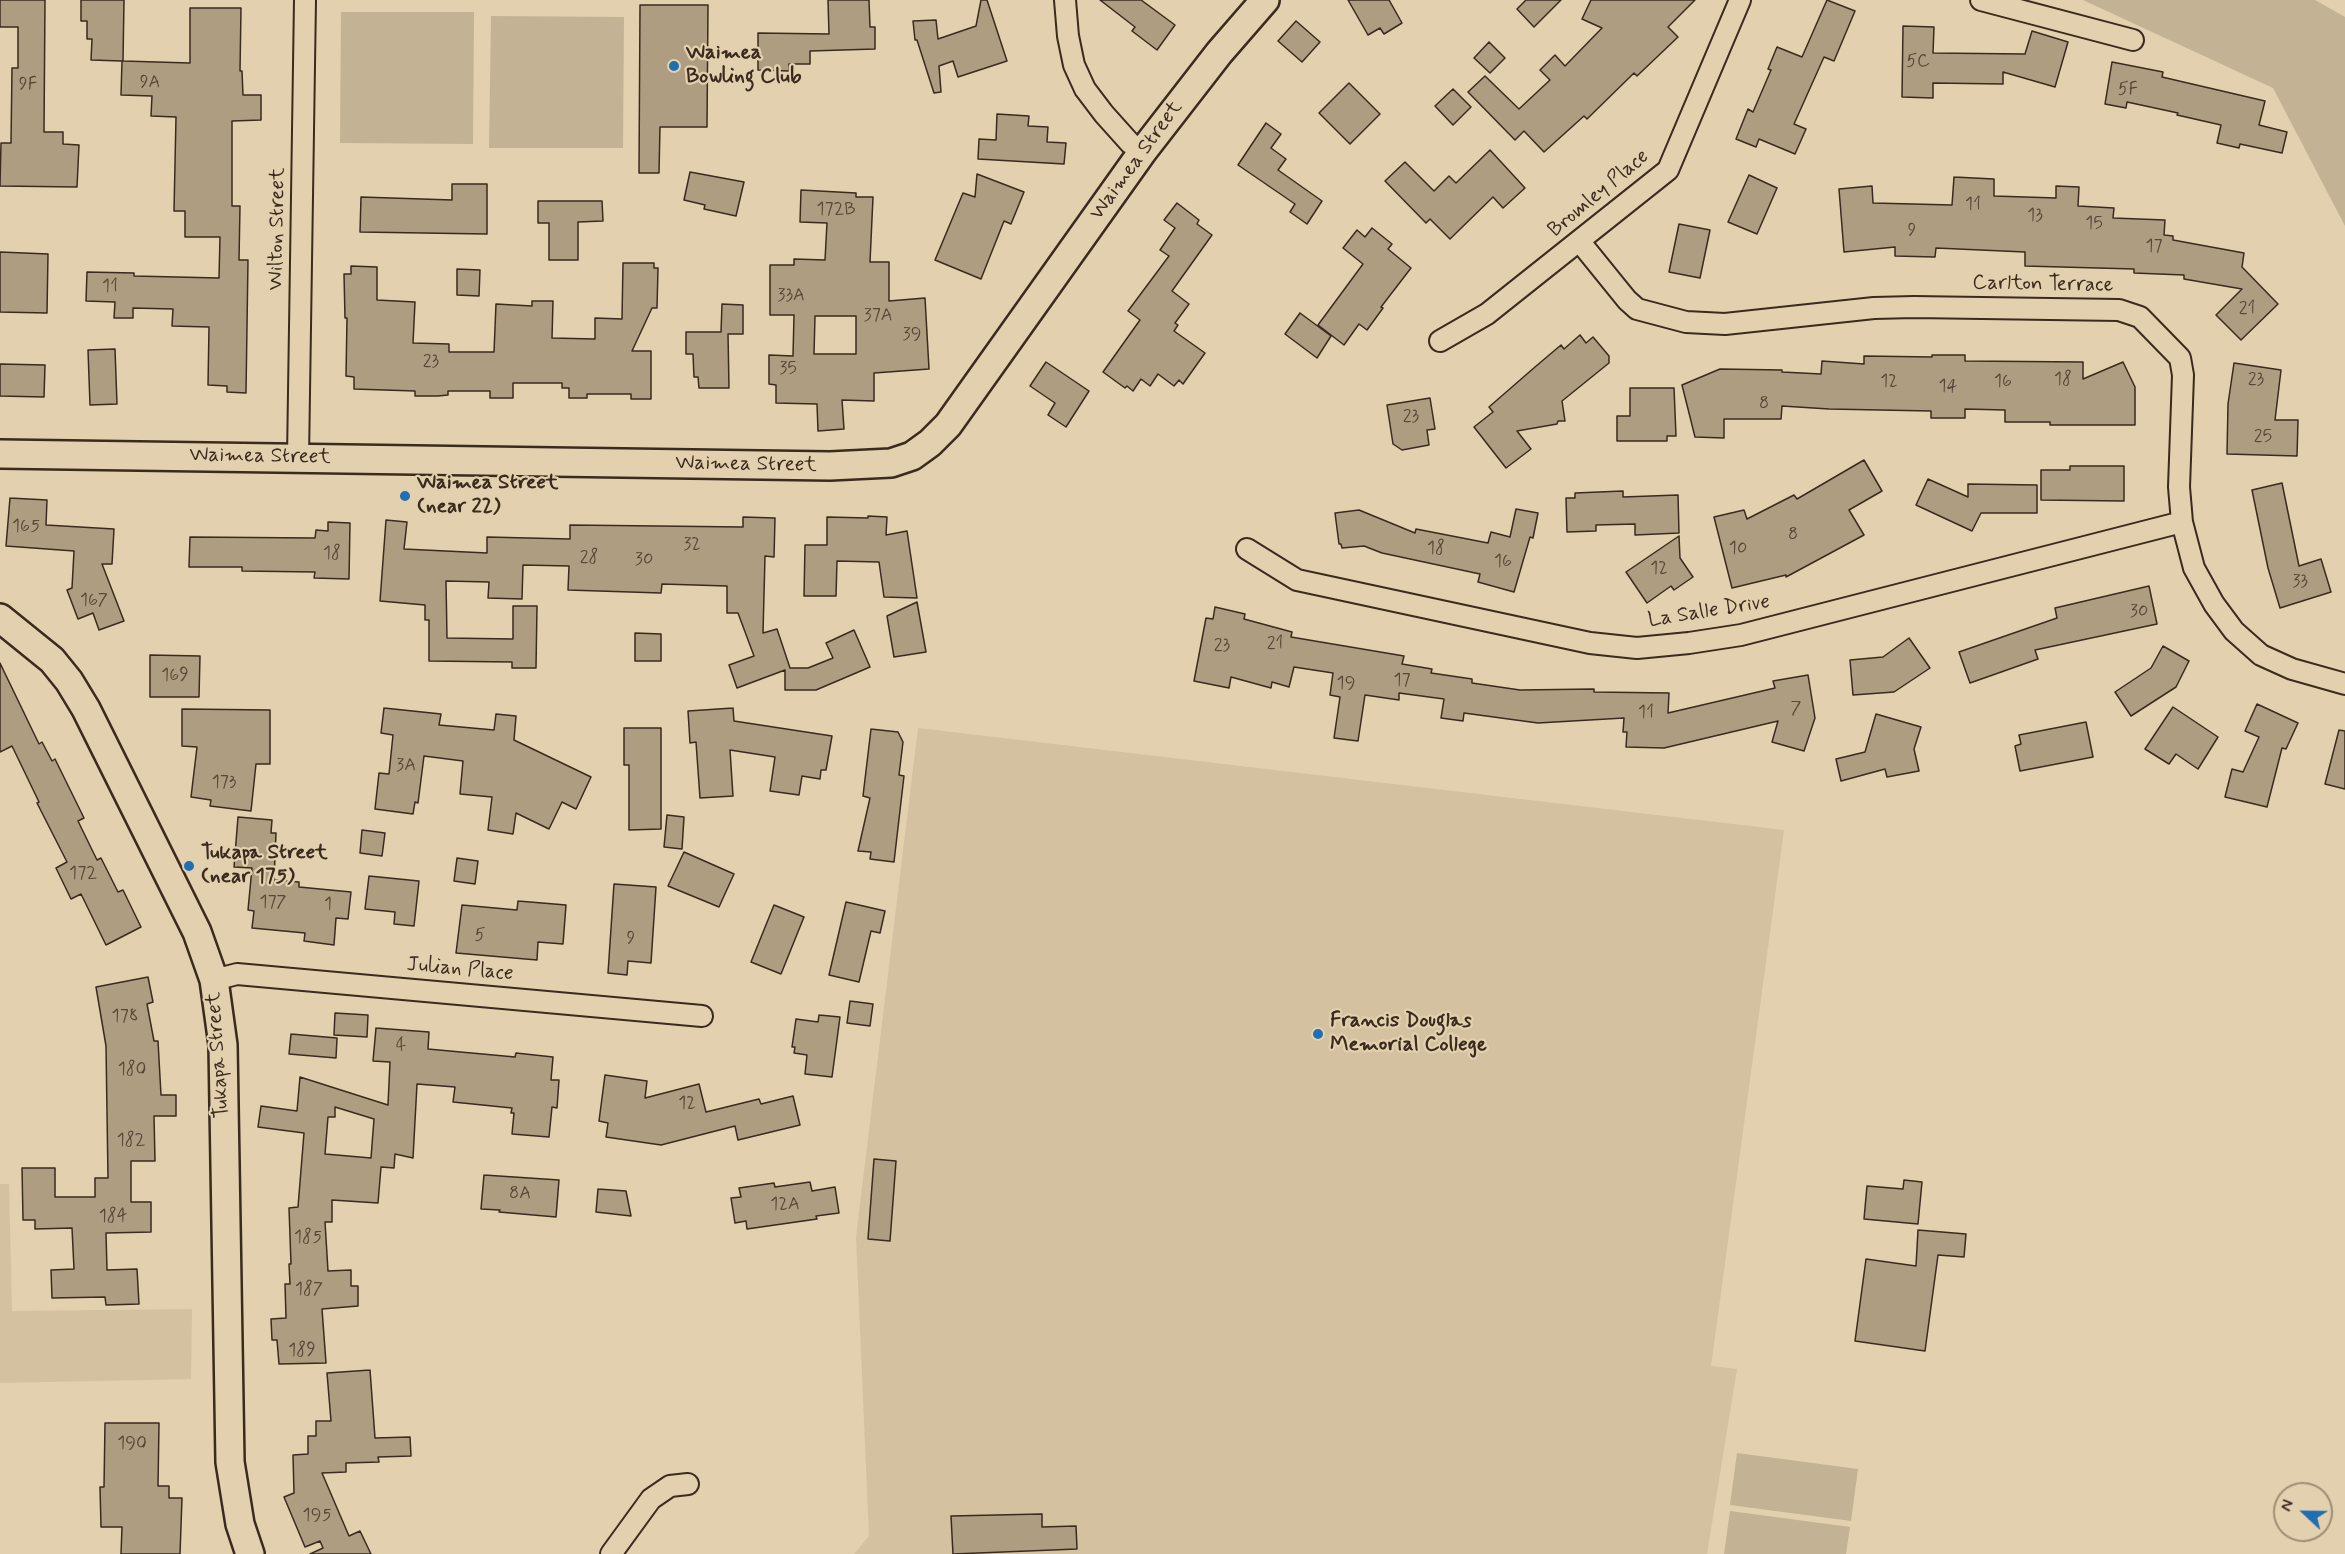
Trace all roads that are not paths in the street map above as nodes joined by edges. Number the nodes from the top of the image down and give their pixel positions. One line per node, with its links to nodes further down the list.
1 (305, 0): 11 (street, Wilton Street)
2 (1065, 0): 7 (street)
3 (1265, 0): 7 (main road, Waimea Street)
4 (1740, 0): 8 (street, Bromley Place)
5 (1981, 0): 6 (street)
6 (2133, 40)
7 (1143, 151): 11 (main road, Waimea Street)
8 (1580, 242): 9 (street, Bromley Place); 12 (street, Carlton Terrace)
9 (1440, 341)
10 (0, 454): 11 (main road, Waimea Street)
11 (298, 458)
12 (2182, 522): 13 (street, La Salle Drive); 15 (street, Carlton Terrace)
13 (1247, 549)
14 (0, 618): 16 (main road, Tukapa Street)
15 (2345, 684)
16 (214, 981): 17 (street, Julian Place); 19 (main road, Tukapa Street)
17 (702, 1016)
18 (688, 1484): 20 (street)
19 (250, 1554)
20 (611, 1554)

